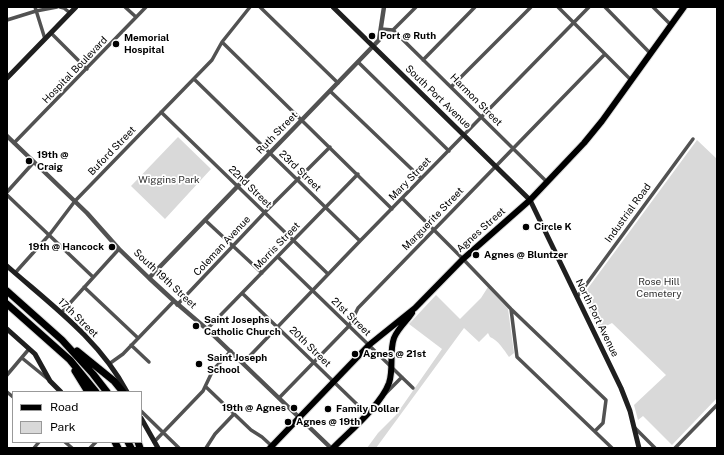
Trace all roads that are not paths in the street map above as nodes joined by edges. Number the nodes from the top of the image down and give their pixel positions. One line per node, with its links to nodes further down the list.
1 (59, 7): 17 (street); 18 (street)
2 (76, 7): 18 (main road)
3 (125, 7): 19 (street)
4 (146, 7): 19 (street, Hospital Boulevard)
5 (250, 7): 27 (street, Buford Street)
6 (260, 7): 37 (street)
7 (333, 7): 28 (main road, South Port Avenue)
8 (384, 7): 23 (street, Ruth Street)
9 (416, 7): 24 (street)
10 (475, 7): 31 (street)
11 (531, 7): 38 (street)
12 (558, 7): 21 (street)
13 (589, 7): 21 (street, Mary Street)
14 (605, 7): 29 (street)
15 (653, 7): 22 (street)
16 (684, 7): 22 (main road, Agnes Street)
17 (36, 9): 20 (street); 26 (street)
18 (70, 13): 25 (main road)
19 (136, 17): 33 (street, Hospital Boulevard)
20 (7, 20)
21 (574, 22): 30 (street); 41 (street, Mary Street)
22 (671, 25): 29 (main road, Agnes Street)
23 (381, 29): 24 (street); 28 (street, Ruth Street)
24 (393, 30): 31 (street, Harmon Street)
25 (51, 33): 26 (main road); 33 (street)
26 (45, 39): 34 (main road)
27 (223, 40): 35 (street, Buford Street); 42 (street)
28 (374, 46): 32 (street, Ruth Street); 43 (main road, South Port Avenue)
29 (650, 52): 36 (main road, Agnes Street)
30 (604, 54): 36 (street); 48 (street, Marguerite Street)
31 (424, 60): 38 (street, Harmon Street)
32 (358, 62): 37 (street, Ruth Street); 49 (street)
33 (87, 68): 46 (street, Hospital Boulevard)
34 (7, 78)
35 (194, 79): 40 (street, Buford Street); 50 (street, 23rd Street)
36 (631, 80): 56 (main road, Agnes Street)
37 (338, 83): 39 (street, Ruth Street)
38 (451, 86): 41 (street, Harmon Street)
39 (330, 91): 42 (street, Ruth Street); 54 (street)
40 (161, 112): 57 (street, 22nd Street); 61 (street, Buford Street)
41 (482, 116): 43 (street, Mary Street); 48 (street, Harmon Street)
42 (302, 120): 47 (street); 50 (street, Ruth Street)
43 (464, 135): 49 (street, Mary Street); 52 (main road, South Port Avenue)
44 (7, 136): 46 (street, South 19th Street)
45 (693, 139): 84 (street, Industrial Road)
46 (14, 143): 51 (street, South 19th Street)
47 (330, 147): 53 (street); 55 (street, Coleman Avenue)
48 (513, 148): 52 (street, Marguerite Street); 56 (street, Harmon Street)
49 (449, 151): 54 (street, Mary Street)
50 (270, 153): 55 (street, 23rd Street); 57 (street, Ruth Street)
51 (34, 162): 58 (street); 61 (street, South 19th Street)
52 (496, 166): 60 (main road, South Port Avenue); 66 (street, Marguerite Street)
53 (358, 174): 62 (street, Morris Street); 63 (street)
54 (421, 178): 59 (street, Mary Street)
55 (297, 180): 62 (street, 23rd Street); 64 (street, Coleman Avenue)
56 (547, 182): 60 (main road, Agnes Street)
57 (238, 186): 64 (street, 22nd Street); 65 (street, Ruth Street)
58 (7, 193): 67 (street)
59 (402, 198): 63 (street, Mary Street); 66 (street)
60 (530, 200): 73 (main road, Agnes Street); 84 (main road, North Port Avenue)
61 (75, 201): 67 (street, Buford Street); 71 (street, South 19th Street)
62 (326, 208): 68 (street, Morris Street); 69 (street, 23rd Street)
63 (392, 208): 69 (street, Mary Street)
64 (265, 212): 68 (street, 22nd Street); 70 (street, Coleman Avenue)
65 (205, 220): 70 (street); 79 (street, Ruth Street)
66 (434, 230): 73 (street); 90 (street, Marguerite Street)
67 (50, 234): 75 (street, Buford Street); 78 (street)
68 (294, 240): 72 (street, Morris Street); 77 (street, 22nd Street)
69 (360, 241): 77 (street, Mary Street)
70 (233, 247): 76 (street); 85 (street, Coleman Avenue)
71 (119, 249): 78 (street); 79 (street, South 19th Street)
72 (278, 257): 76 (street, Morris Street); 81 (street, 21st Street)
73 (463, 259): 87 (main road, Agnes Street); 88 (street)
74 (7, 266): 75 (main road, 17th Street)
75 (15, 273): 89 (main road, 17th Street)
76 (262, 273): 83 (street, Morris Street)
77 (328, 274): 81 (street, Mary Street)
78 (93, 277): 80 (street)
79 (149, 278): 85 (street, South 19th Street)
80 (84, 287): 89 (street); 94 (street)
81 (312, 290): 90 (street, 21st Street); 91 (street, Mary Street)
82 (9, 292): 95 (highway)
83 (242, 293): 91 (street, 20th Street); 93 (street, Morris Street)
84 (576, 298): 127 (main road, North Port Avenue)
85 (176, 303): 93 (street, South 19th Street); 94 (street, Coleman Avenue)
86 (8, 304): 96 (highway)
87 (415, 308): 98 (main road, Agnes Street); 106 (main road)
88 (511, 309): 128 (street); 128 (street)
89 (61, 313): 105 (main road, 17th Street)
90 (349, 326): 98 (street, 21st Street); 103 (street, Marguerite Street)
91 (278, 327): 103 (street, 20th Street); 104 (street, Mary Street)
92 (7, 329): 99 (main road)
93 (208, 329): 100 (street, South 19th Street)
94 (138, 338): 97 (street, Coleman Avenue)
95 (62, 340): 116 (highway); 117 (highway)
96 (54, 345): 114 (highway); 115 (highway)
97 (131, 345): 102 (street); 105 (street, Coleman Avenue)
98 (369, 345): 106 (street, 21st Street); 110 (main road, Agnes Street)
99 (29, 349): 101 (street); 109 (main road)
100 (231, 351): 104 (street, South 19th Street); 111 (street)
101 (22, 358): 107 (street); 109 (street)
102 (149, 362)
103 (315, 362): 110 (street, 20th Street); 119 (street, Marguerite Street)
104 (243, 363): 119 (street, South 19th Street)
105 (109, 364): 118 (main road, 17th Street)
106 (391, 366): 108 (street, 21st Street); 120 (main road)
107 (7, 375)
108 (402, 377): 112 (street, 21st Street); 120 (street)
109 (50, 381): 113 (main road)
110 (334, 381): 124 (street, 20th Street); 125 (main road, Agnes Street)
111 (206, 386): 123 (street); 129 (street)
112 (413, 388)
113 (60, 391)
114 (87, 391)
115 (95, 391)
116 (106, 391)
117 (122, 391)
118 (126, 391)
119 (279, 398): 125 (street, South 19th Street)
120 (380, 399): 124 (main road)
121 (717, 405): 139 (street)
122 (142, 412): 129 (street)
123 (234, 414): 131 (street); 134 (street)
124 (367, 414): 135 (main road)
125 (299, 418): 131 (main road, Agnes Street); 135 (street, South 19th Street)
126 (142, 420): 130 (main road)
127 (634, 428): 137 (main road, North Port Avenue); 138 (street)
128 (594, 431): 136 (street)
129 (163, 433): 130 (street); 133 (street)
130 (154, 442): 132 (main road)
131 (272, 447)
132 (158, 448)
133 (179, 448)
134 (206, 448)
135 (332, 448)
136 (612, 448)
137 (639, 448)
138 (655, 448)
139 (675, 448)

